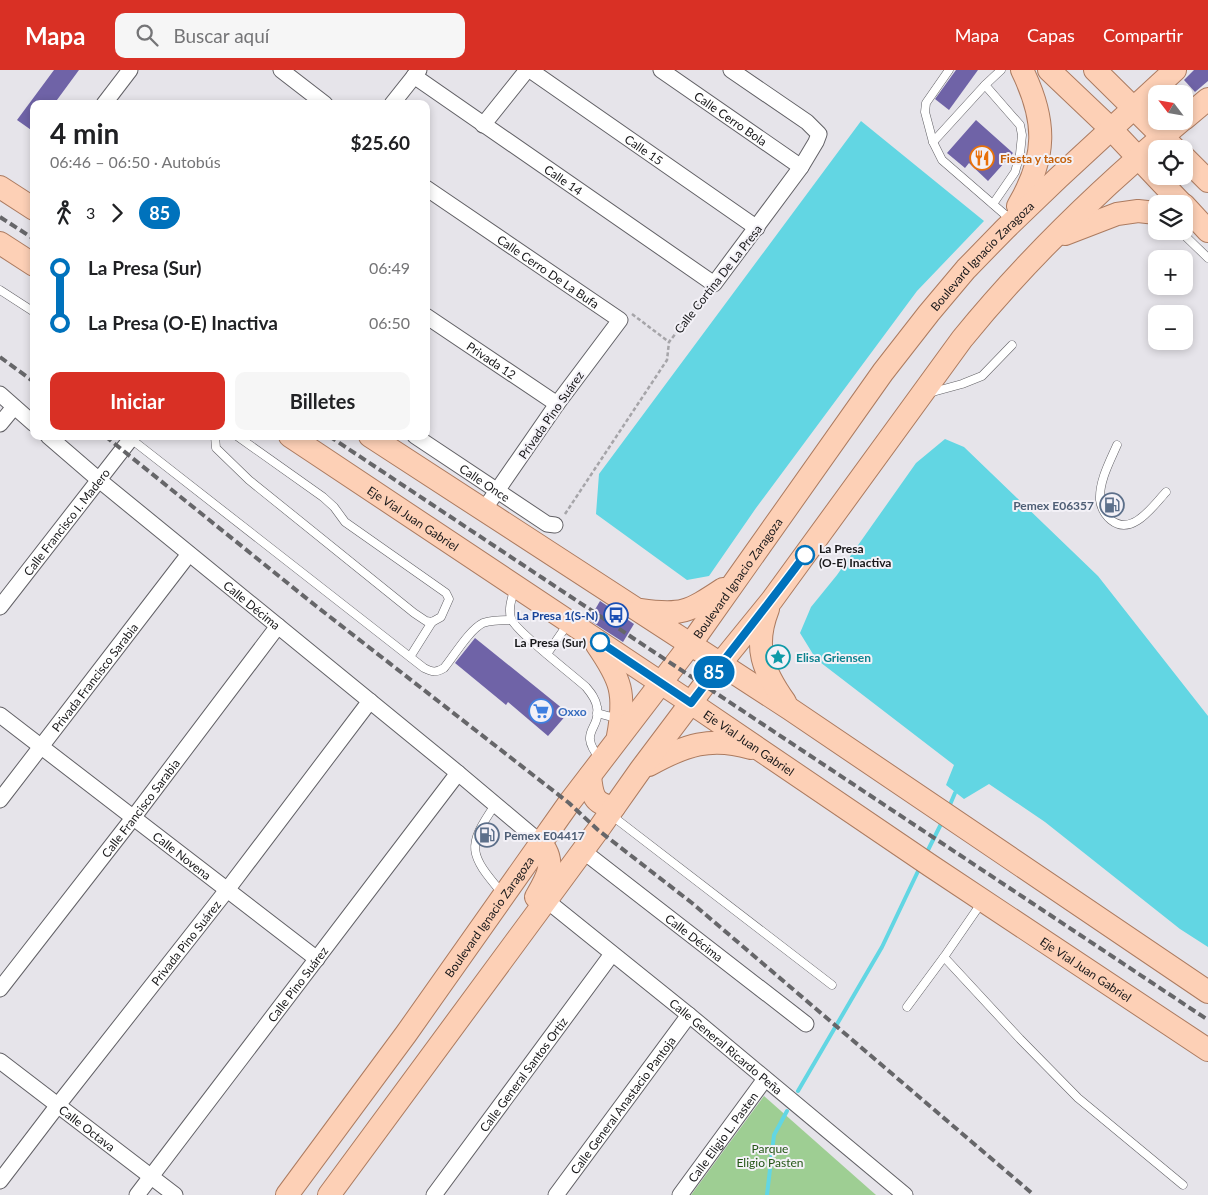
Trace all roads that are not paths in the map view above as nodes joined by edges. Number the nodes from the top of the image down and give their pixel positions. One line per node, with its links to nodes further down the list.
1 (130, 70): 15 (street)
2 (281, 70): 16 (street)
3 (529, 70): 20 (street); 38 (street, Calle 15)
4 (661, 70): 28 (street, Calle Cerro Bola)
5 (731, 70): 28 (street, Calle Cortina De La Presa)
6 (949, 70): 24 (lane)
7 (1001, 70): 13 (lane)
8 (1022, 70): 22 (main road)
9 (1049, 70): 21 (main road)
10 (1095, 70): 18 (main road)
11 (1175, 70): 18 (main road, Boulevard Ignacio Zaragoza)
12 (417, 73): 17 (street); 20 (street, Calle 14)
13 (985, 85): 22 (lane); 24 (lane)
14 (1208, 99): 19 (main road)
15 (107, 100)
16 (320, 100)
17 (395, 100)
18 (1133, 106): 21 (main road, Boulevard Ignacio Zaragoza); 23 (main road)
19 (1193, 112)
20 (483, 125): 47 (street, Calle 14)
21 (1110, 128): 26 (main road); 37 (main road, Boulevard Ignacio Zaragoza)
22 (1032, 134): 34 (lane); 37 (main road)
23 (1166, 140)
24 (933, 142): 34 (lane)
25 (1148, 154): 26 (main road)
26 (1139, 158): 32 (main road); 43 (main road)
27 (1193, 166): 29 (main road)
28 (801, 167): 38 (street, Calle Cortina De La Presa)
29 (1208, 181)
30 (0, 186): 33 (main road)
31 (430, 191): 51 (street, Calle Cerro De La Bufa)
32 (1174, 195)
33 (30, 201)
34 (993, 204): 37 (lane)
35 (1148, 212): 43 (main road)
36 (1193, 215): 40 (main road)
37 (1008, 224): 74 (main road, Boulevard Ignacio Zaragoza)
38 (757, 228): 47 (street, Calle Cortina De La Presa)
39 (1193, 228): 41 (main road)
40 (1208, 231)
41 (1208, 237)
42 (1189, 240): 45 (lane)
43 (1050, 241): 54 (main road)
44 (0, 243): 46 (main road)
45 (1208, 258)
46 (30, 262)
47 (714, 284)
48 (0, 290): 49 (lane)
49 (30, 309)
50 (430, 319): 55 (street, Privada 12)
51 (620, 320): 55 (street, Privada Pino Suárez)
52 (1012, 345): 54 (lane)
53 (0, 394): 56 (street)
54 (920, 396): 76 (main road)
55 (557, 404): 69 (street, Privada Pino Suárez)
56 (14, 407): 57 (street); 58 (street)
57 (30, 421)
58 (0, 424)
59 (53, 440): 68 (street, Calle Décima)
60 (130, 440): 68 (street, Calle Francisco I. Madero)
61 (136, 440): 86 (lane)
62 (215, 440): 80 (lane)
63 (243, 440): 80 (lane)
64 (296, 440): 75 (main road, Eje Vial Juan Gabriel)
65 (376, 440): 71 (main road)
66 (421, 440): 69 (street, Calle Once)
67 (1117, 445): 70 (lane)
68 (99, 480): 73 (street, Calle Décima); 77 (street, Calle Francisco I. Madero)
69 (497, 491): 71 (street, Privada Pino Suárez); 72 (street, Calle Once)
70 (1166, 492)
71 (483, 511): 78 (main road)
72 (555, 525)
73 (189, 554): 82 (street, Calle Décima); 95 (street, Privada Francisco Sarabia)
74 (732, 583): 78 (main road); 84 (main road, Boulevard Ignacio Zaragoza)
75 (515, 586): 79 (lane); 81 (main road, Eje Vial Juan Gabriel)
76 (772, 600): 87 (main road); 91 (main road)
77 (0, 608)
78 (634, 609): 84 (main road)
79 (511, 620): 85 (lane); 86 (lane)
80 (432, 622): 86 (lane)
81 (569, 622): 83 (main road, Eje Vial Juan Gabriel); 85 (lane)
82 (278, 626): 89 (street, Calle Décima); 103 (street, Calle Francisco Sarabia)
83 (590, 636): 88 (main road, Eje Vial Juan Gabriel); 94 (main road)
84 (690, 645): 87 (main road); 88 (main road, Boulevard Ignacio Zaragoza)
85 (547, 654): 92 (lane)
86 (410, 657)
87 (720, 664): 90 (main road); 91 (main road)
88 (661, 683): 90 (main road, Eje Vial Juan Gabriel); 94 (main road, Boulevard Ignacio Zaragoza)
89 (370, 701): 99 (street, Calle Décima); 106 (street, Privada Pino Suárez)
90 (691, 703): 96 (main road, Eje Vial Juan Gabriel); 98 (main road)
91 (790, 709): 116 (main road)
92 (597, 713): 94 (lane); 97 (lane)
93 (0, 715): 95 (street, Calle Novena)
94 (619, 728): 97 (main road, Boulevard Ignacio Zaragoza)
95 (41, 746): 100 (street, Privada Francisco Sarabia); 103 (street, Calle Novena)
96 (762, 752): 98 (main road); 109 (main road, Eje Vial Juan Gabriel)
97 (596, 768): 102 (main road); 104 (main road, Boulevard Ignacio Zaragoza)
98 (641, 769): 102 (main road)
99 (458, 773): 101 (street, Calle Décima); 113 (street, Calle Pino Suárez)
100 (0, 800)
101 (496, 805): 104 (street, Calle Décima); 107 (lane)
102 (612, 810): 105 (main road); 114 (lane)
103 (133, 818): 106 (street, Calle Novena); 115 (street, Calle Francisco Sarabia)
104 (541, 843): 107 (main road, Boulevard Ignacio Zaragoza); 110 (main road)
105 (583, 851): 108 (main road); 119 (street, Calle Décima)
106 (227, 890): 113 (street, Calle Novena); 123 (street, Privada Pino Suárez)
107 (504, 896): 129 (main road, Boulevard Ignacio Zaragoza)
108 (546, 900): 110 (main road); 111 (street, Calle General Ricardo Peña)
109 (983, 900): 112 (lane); 120 (main road, Eje Vial Juan Gabriel)
110 (520, 935): 130 (main road)
111 (612, 954): 118 (street, Calle General Ricardo Peña); 131 (street, Calle General Santos Ortiz)
112 (944, 957): 117 (lane); 126 (lane)
113 (317, 959): 124 (street, Calle Pino Suárez)
114 (832, 985)
115 (0, 989)
116 (1208, 992)
117 (907, 1007)
118 (689, 1015): 122 (street, Calle General Ricardo Peña); 132 (street, Calle General Anastacio Pantoja)
119 (806, 1024)
120 (1208, 1050)
121 (0, 1061): 123 (street, Calle Octava)
122 (766, 1079): 133 (street, Calle Eligio L. Pasten); 134 (street, Calle General Ricardo Peña)
123 (58, 1105): 124 (street, Calle Octava); 125 (street, Privada Pino Suárez)
124 (151, 1176): 127 (street, Calle Pino Suárez); 128 (street, Calle Octava)
125 (0, 1181)
126 (1183, 1185)
127 (137, 1195)
128 (175, 1195)
129 (288, 1195)
130 (329, 1195)
131 (434, 1195)
132 (556, 1195)
133 (680, 1195)
134 (905, 1195)

